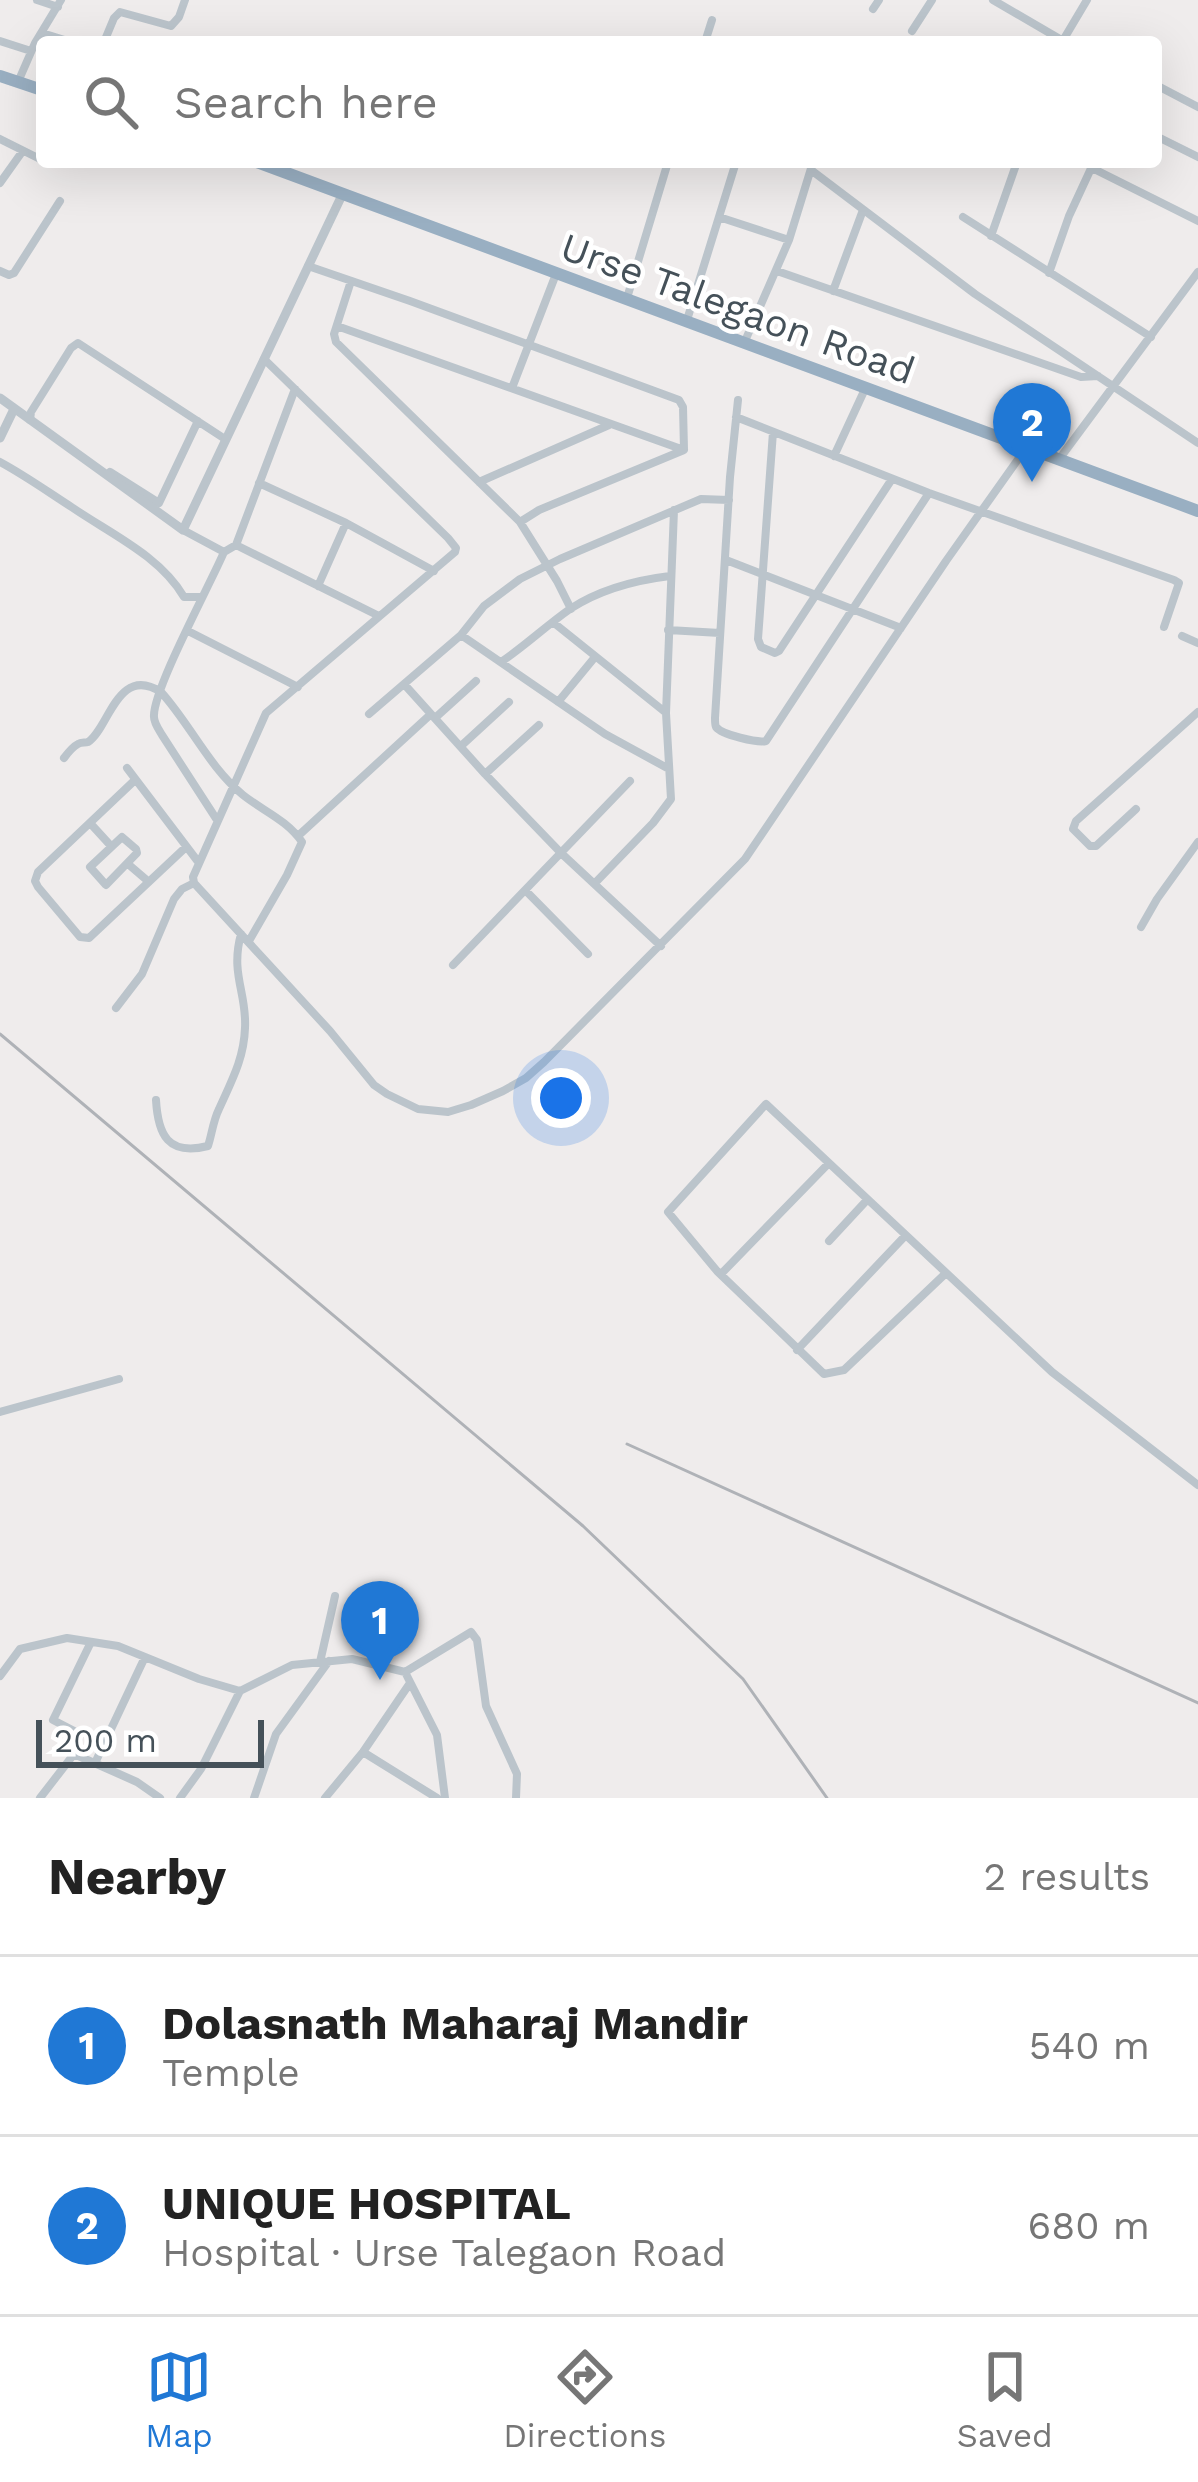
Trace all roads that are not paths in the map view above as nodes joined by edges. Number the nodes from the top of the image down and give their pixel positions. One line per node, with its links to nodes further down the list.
1 (37, 0): 6 (street)
2 (185, 0): 12 (street)
3 (932, 0): 8 (street)
4 (993, 0): 14 (street)
5 (1087, 0): 15 (street)
6 (60, 4): 9 (street)
7 (712, 20): 13 (street)
8 (912, 31)
9 (41, 33): 10 (street); 11 (street)
10 (39, 36)
11 (51, 36)
12 (107, 36)
13 (707, 36)
14 (1053, 36)
15 (1066, 36)
16 (0, 41): 18 (street)
17 (36, 42): 18 (street)
18 (31, 51): 20 (street)
19 (0, 76): 20 (highway)
20 (18, 82): 21 (highway)
21 (36, 88)
22 (1162, 88): 23 (street)
23 (1198, 106)
24 (0, 139): 26 (street)
25 (1162, 139): 27 (street)
26 (22, 152): 28 (street); 37 (street)
27 (1198, 157)
28 (36, 158)
29 (274, 168): 38 (highway, Urse Talegaon Road)
30 (666, 168): 54 (street)
31 (734, 168): 41 (street)
32 (811, 168): 45 (street)
33 (814, 168): 40 (street)
34 (1013, 168): 44 (street)
35 (1092, 168): 51 (street)
36 (1099, 168): 43 (street)
37 (0, 183)
38 (343, 193): 46 (street); 50 (highway, Urse Talegaon Road)
39 (60, 201): 47 (street)
40 (863, 210): 53 (street); 61 (street)
41 (719, 217): 45 (street); 55 (street)
42 (963, 217): 44 (street)
43 (1198, 221)
44 (991, 236): 51 (street)
45 (789, 241): 48 (street)
46 (306, 266): 52 (street); 60 (street)
47 (0, 271)
48 (777, 271): 53 (street); 58 (street)
49 (1198, 272): 57 (street)
50 (556, 273): 54 (highway, Urse Talegaon Road); 59 (street)
51 (1049, 274): 57 (street)
52 (351, 281): 56 (street); 59 (street)
53 (833, 291): 61 (street)
54 (627, 299): 55 (highway, Urse Talegaon Road)
55 (687, 320): 58 (highway, Urse Talegaon Road)
56 (337, 326): 63 (street); 84 (street)
57 (1151, 338): 62 (street)
58 (745, 341): 64 (highway, Urse Talegaon Road)
59 (529, 344): 63 (street); 79 (street)
60 (264, 359): 65 (street); 76 (street)
61 (1098, 376): 62 (street)
62 (1113, 384): 77 (street); 81 (street)
63 (512, 388): 72 (street)
64 (865, 388): 78 (highway, Urse Talegaon Road); 80 (street)
65 (295, 389): 85 (street); 98 (street)
66 (0, 398): 68 (street)
67 (738, 400): 69 (street)
68 (14, 409): 70 (street); 74 (street)
69 (736, 418): 73 (street); 87 (street)
70 (30, 420): 71 (street); 93 (street)
71 (198, 422): 75 (street); 76 (street)
72 (609, 425): 79 (street); 84 (street)
73 (773, 432): 80 (street); 99 (street)
74 (0, 438)
75 (61, 439)
76 (226, 439): 93 (street)
77 (1198, 443)
78 (1027, 447): 81 (highway, Urse Talegaon Road); 89 (street)
79 (684, 450): 91 (street)
80 (834, 456): 83 (street)
81 (1060, 458): 90 (highway, Urse Talegaon Road)
82 (0, 462): 103 (street)
83 (892, 478): 86 (street); 102 (street)
84 (479, 482): 91 (street)
85 (259, 483): 92 (street); 94 (street)
86 (929, 493): 89 (street); 105 (street)
87 (729, 500): 88 (street); 96 (street)
88 (674, 510): 97 (street); 100 (street)
89 (982, 511): 108 (street); 109 (street)
90 (1198, 511)
91 (520, 522): 97 (street)
92 (346, 523): 98 (street); 101 (street)
93 (183, 530): 95 (street)
94 (236, 544): 95 (street); 101 (street)
95 (224, 552): 103 (street)
96 (726, 560): 99 (street); 112 (street)
97 (547, 565): 104 (street); 113 (street)
98 (434, 571): 106 (street)
99 (764, 575): 102 (street); 102 (street)
100 (670, 576): 104 (street); 110 (street)
101 (318, 586): 106 (street)
102 (816, 596): 105 (street)
103 (202, 597): 111 (street)
104 (571, 609): 107 (street)
105 (853, 610): 109 (street); 112 (street)
106 (379, 616): 120 (street)
107 (554, 622): 116 (street); 117 (street)
108 (1164, 627)
109 (901, 628): 153 (street)
110 (668, 630): 112 (street); 125 (street)
111 (188, 631): 120 (street); 121 (street)
112 (721, 633)
113 (461, 635): 117 (street); 119 (street)
114 (1182, 636): 115 (street)
115 (1198, 643)
116 (595, 656): 123 (street); 125 (street)
117 (501, 662): 123 (street)
118 (476, 681): 127 (street)
119 (404, 684): 126 (street); 127 (street)
120 (298, 687): 136 (street)
121 (161, 692): 130 (street); 136 (street); 138 (street)
122 (509, 702): 129 (street)
123 (558, 702): 132 (street)
124 (1198, 712): 137 (street)
125 (666, 713): 132 (street)
126 (369, 714)
127 (434, 716): 129 (street); 140 (street)
128 (539, 724): 133 (street)
129 (461, 746): 133 (street)
130 (64, 758)
131 (127, 768): 134 (street)
132 (669, 769): 149 (street)
133 (485, 774): 144 (street)
134 (136, 780): 139 (street); 143 (street)
135 (630, 781): 144 (street)
136 (233, 784): 138 (street); 140 (street)
137 (1136, 808)
138 (218, 820): 145 (street)
139 (90, 823): 142 (street); 147 (street)
140 (298, 836): 152 (street)
141 (1198, 842): 151 (street)
142 (111, 847): 146 (street); 146 (street)
143 (186, 847): 145 (street); 147 (street)
144 (561, 853): 149 (street); 150 (street)
145 (199, 863): 148 (street)
146 (128, 864): 147 (street)
147 (149, 882)
148 (194, 883): 152 (street); 156 (street)
149 (595, 883): 153 (street)
150 (526, 891): 154 (street); 155 (street)
151 (1141, 927)
152 (245, 937): 153 (street); 157 (street)
153 (661, 946)
154 (588, 953)
155 (453, 965)
156 (116, 1008)
157 (156, 1100)
158 (829, 1164): 159 (street); 162 (street); 162 (street)
159 (867, 1200): 160 (street); 161 (street)
160 (905, 1236): 163 (street); 164 (street)
161 (829, 1241)
162 (721, 1274): 164 (street)
163 (945, 1274): 164 (street); 167 (street)
164 (797, 1350)
165 (118, 1379): 166 (street)
166 (0, 1412)
167 (1198, 1485)
168 (335, 1596): 171 (street)
169 (91, 1642): 170 (street); 173 (street); 177 (street)
170 (145, 1657): 175 (street); 178 (street)
171 (325, 1662): 172 (street); 175 (street); 182 (street)
172 (405, 1672): 174 (street); 185 (street)
173 (0, 1676)
174 (410, 1682): 176 (street); 184 (street)
175 (240, 1691): 181 (street)
176 (363, 1752): 183 (street); 184 (street)
177 (74, 1754): 178 (street); 179 (street)
178 (95, 1762): 180 (street)
179 (40, 1798)
180 (160, 1798)
181 (180, 1798)
182 (254, 1798)
183 (325, 1798)
184 (441, 1798)
185 (516, 1798)

